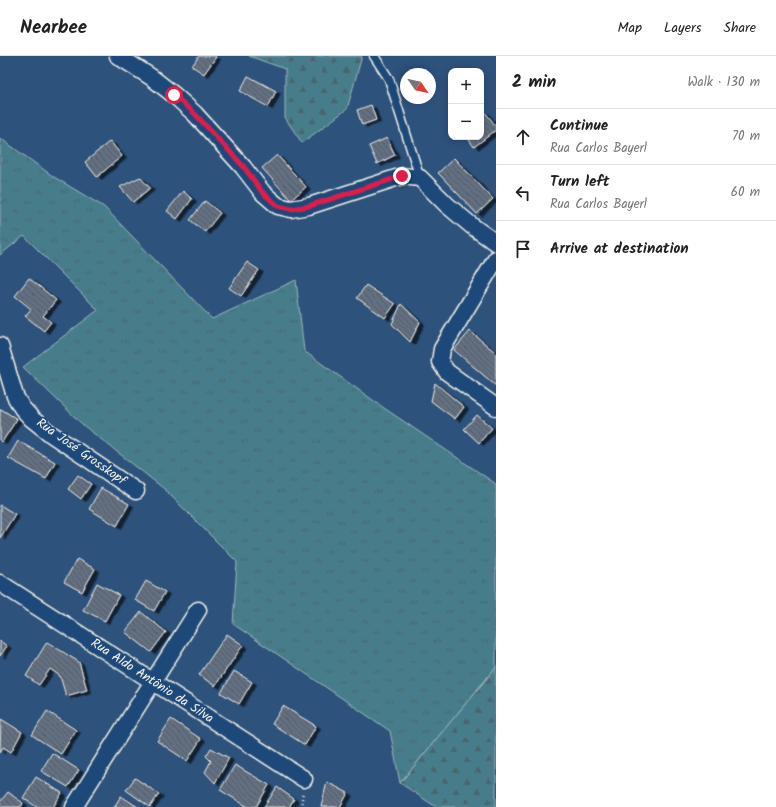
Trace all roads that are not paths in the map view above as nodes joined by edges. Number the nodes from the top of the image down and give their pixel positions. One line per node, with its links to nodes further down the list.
1 (118, 56): 3 (street)
2 (374, 56): 3 (lane)
3 (420, 178): 4 (street)
4 (496, 243)
5 (496, 259): 7 (street)
6 (0, 346): 8 (street, Rua José Grosskopf)
7 (496, 407)
8 (136, 491)
9 (0, 583): 11 (street, Rua Aldo Antônio da Silva)
10 (198, 610): 11 (street)
11 (153, 682): 12 (street, Rua Aldo Antônio da Silva); 13 (street)
12 (304, 779)
13 (74, 807)

